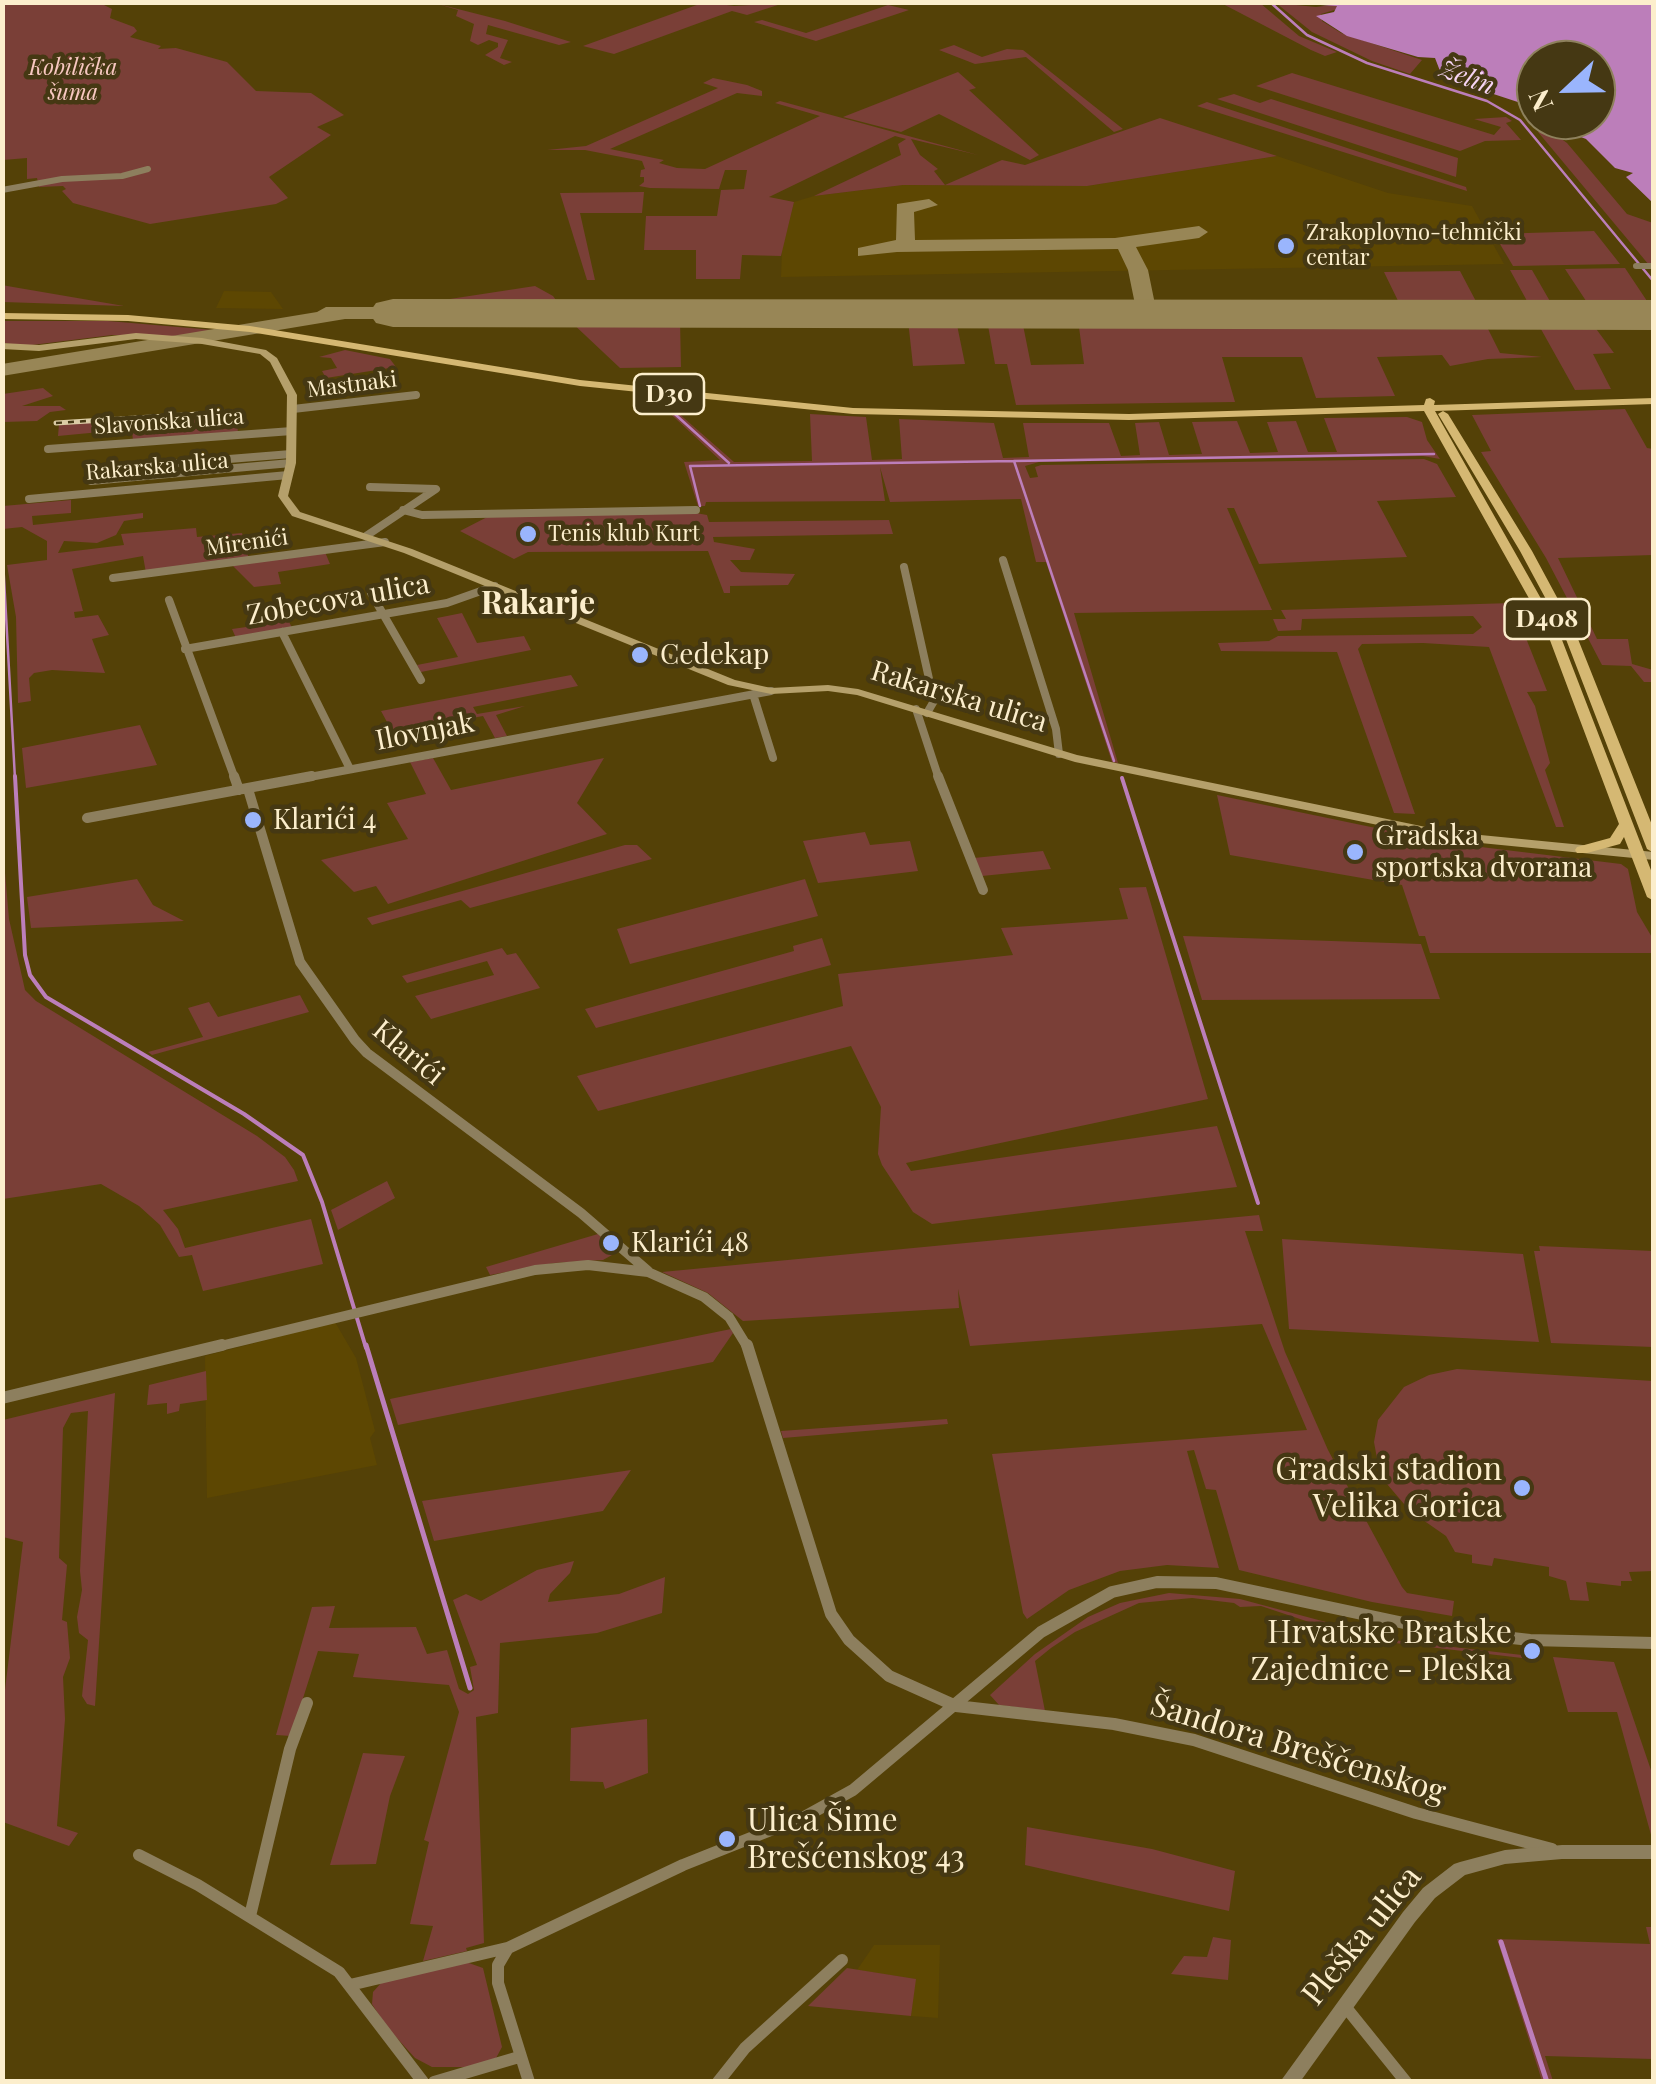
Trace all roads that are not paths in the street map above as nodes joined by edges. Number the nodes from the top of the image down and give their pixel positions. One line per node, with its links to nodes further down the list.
1 (148, 169): 2 (street)
2 (2, 190)
3 (2, 311): 7 (main road, D30); 10 (main road, D30)
4 (2, 346): 9 (main road)
5 (416, 395): 9 (street, Mastnaki)
6 (1654, 398): 7 (main road, D30); 8 (main road, D30)
7 (1432, 405): 8 (main road, D30); 10 (main road, D30); 11 (main road, D408); 13 (main road, D408)
8 (1475, 406): 13 (main road)
9 (293, 409): 12 (main road)
10 (1378, 410): 11 (main road)
11 (1438, 425): 46 (main road, D408)
12 (292, 431): 14 (street, Slavonska ulica); 15 (main road)
13 (1455, 435): 48 (main road, D408)
14 (48, 449)
15 (291, 458): 16 (street); 17 (main road); 18 (street)
16 (142, 466)
17 (288, 476): 20 (street, Rakarska ulica); 23 (main road, Rakarska ulica)
18 (91, 481)
19 (370, 487): 21 (street)
20 (30, 499)
21 (404, 510): 22 (street); 23 (street)
22 (696, 510)
23 (366, 536): 24 (main road, Rakarska ulica)
24 (384, 542): 27 (street, Mirenići); 28 (main road, Rakarska ulica)
25 (1003, 560): 40 (street)
26 (904, 566): 39 (street)
27 (114, 578)
28 (496, 586): 31 (street, Zobecova ulica); 35 (main road, Rakarska ulica)
29 (371, 593): 31 (street)
30 (169, 600): 33 (street, Klarići)
31 (384, 614): 32 (street, Zobecova ulica); 34 (street)
32 (282, 632): 33 (street, Zobecova ulica); 42 (street)
33 (185, 649): 44 (street, Klarići)
34 (421, 680)
35 (732, 682): 36 (main road, Rakarska ulica); 38 (street)
36 (771, 691): 37 (street, Ilovnjak); 39 (main road, Rakarska ulica)
37 (753, 694): 38 (street, Ilovnjak); 41 (street)
38 (722, 699): 42 (street, Ilovnjak)
39 (922, 711): 40 (main road, Rakarska ulica); 49 (street)
40 (1059, 754): 43 (main road, Rakarska ulica)
41 (773, 758)
42 (350, 770): 44 (street, Ilovnjak)
43 (1143, 772): 47 (main road)
44 (244, 790): 45 (street, Ilovnjak); 51 (street, Klarići)
45 (87, 818)
46 (1627, 823): 47 (main road); 48 (main road, D408)
47 (1582, 850): 48 (main road)
48 (1648, 854): 50 (main road, D408)
49 (983, 890)
50 (1654, 897)
51 (648, 1272): 52 (street); 55 (street, Šandora Breščenskog)
52 (2, 1398)
53 (1654, 1643): 55 (street)
54 (306, 1703): 59 (street)
55 (956, 1706): 56 (street, Šandora Breščenskog); 60 (street)
56 (1562, 1852): 57 (street, Pleška ulica); 63 (street, Pleška ulica)
57 (1654, 1852)
58 (138, 1854): 59 (street)
59 (250, 1916): 62 (street)
60 (508, 1948): 62 (street); 64 (street)
61 (842, 1960): 68 (street)
62 (350, 1985): 65 (street)
63 (1344, 2004): 69 (street, Pleška ulica); 70 (street)
64 (519, 2057): 66 (street); 67 (street)
65 (424, 2082)
66 (434, 2082)
67 (529, 2082)
68 (718, 2082)
69 (1288, 2082)
70 (1406, 2082)

